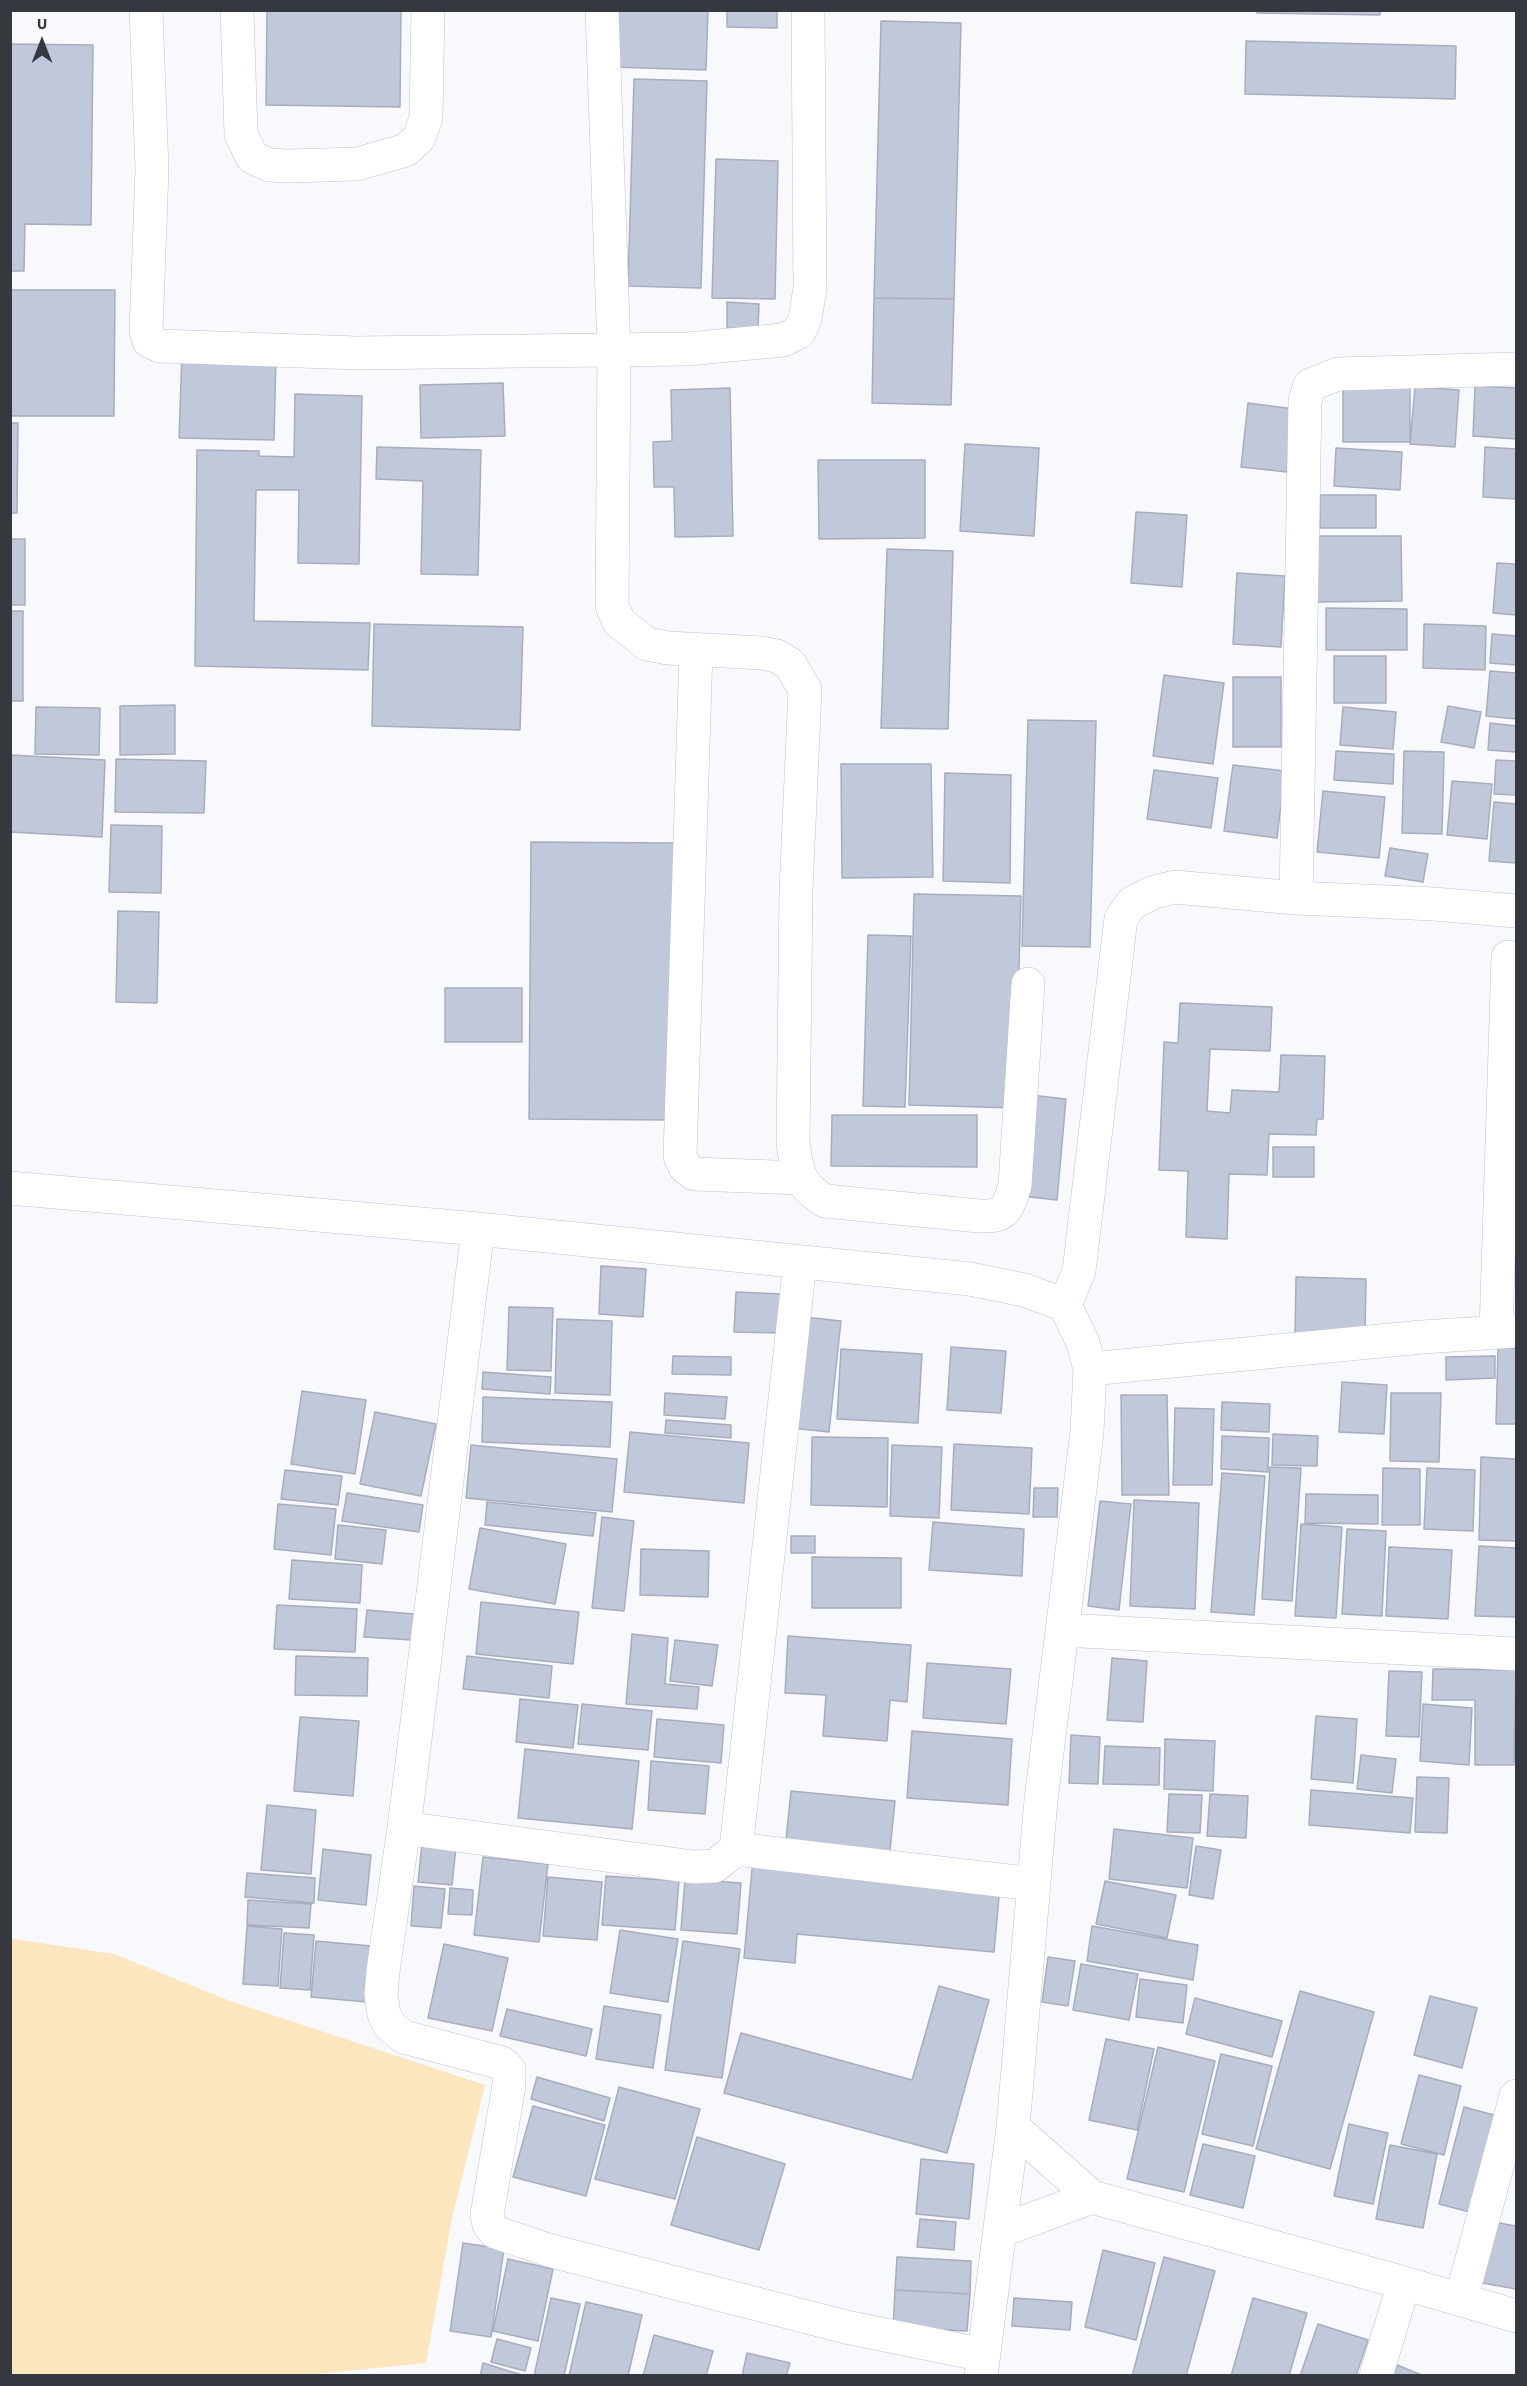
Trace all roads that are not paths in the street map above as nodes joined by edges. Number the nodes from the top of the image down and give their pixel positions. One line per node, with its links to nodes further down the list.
1 (146, 10): 6 (street)
2 (237, 10): 3 (street)
3 (428, 10)
4 (602, 10): 6 (street)
5 (808, 10): 6 (street)
6 (614, 351): 8 (street)
7 (1516, 369): 9 (street)
8 (696, 651): 13 (street); 13 (street)
9 (1296, 898): 10 (street); 17 (street)
10 (1516, 911)
11 (1508, 957): 18 (street)
12 (1028, 984): 13 (street)
13 (801, 1178)
14 (10, 1188): 15 (street)
15 (478, 1229): 16 (street); 22 (street)
16 (800, 1262): 17 (street); 23 (street)
17 (1065, 1305): 19 (street)
18 (1506, 1331): 19 (street)
19 (1090, 1369): 20 (street)
20 (1063, 1630): 21 (street); 24 (street)
21 (1516, 1654)
22 (404, 1828): 23 (street); 32 (street)
23 (736, 1849): 24 (street)
24 (1034, 1884): 26 (street)
25 (1516, 2096): 30 (street)
26 (1013, 2127): 27 (street); 28 (street)
27 (1092, 2197): 28 (street); 29 (street)
28 (1000, 2231): 32 (street)
29 (1404, 2283): 30 (street); 33 (street)
30 (1461, 2300): 31 (street)
31 (1516, 2316)
32 (982, 2366)
33 (1376, 2376)

